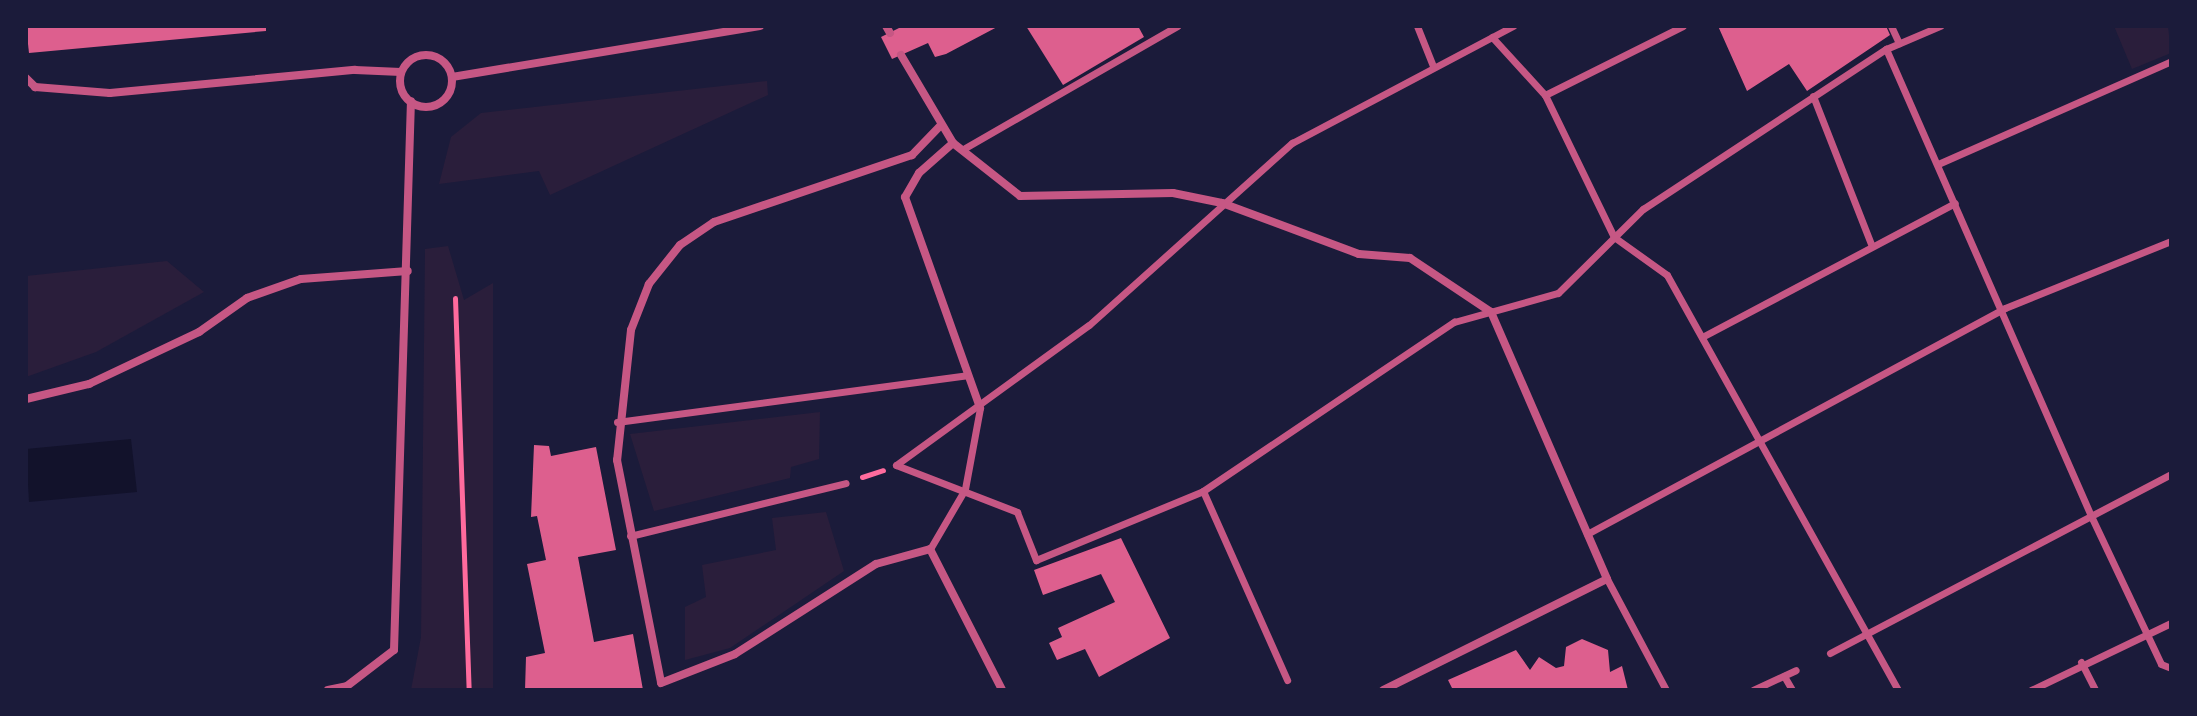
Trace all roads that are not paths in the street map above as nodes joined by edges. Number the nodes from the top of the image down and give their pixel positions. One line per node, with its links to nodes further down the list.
1 (760, 26): 15 (street)
2 (1177, 26): 22 (street)
3 (1417, 26): 13 (street)
4 (1513, 26): 8 (street)
5 (1683, 26): 17 (street)
6 (1891, 26): 9 (street)
7 (1940, 26): 9 (street)
8 (1492, 37): 13 (street); 17 (street)
9 (1899, 43): 10 (street)
10 (1886, 49): 18 (street); 23 (street)
11 (901, 55): 20 (street)
12 (2171, 61): 23 (street)
13 (1433, 66): 24 (street)
14 (401, 72): 15 (street); 16 (street); 19 (street)
15 (452, 77): 19 (street)
16 (26, 78)
17 (1545, 95): 26 (street)
18 (1813, 96): 26 (street); 28 (street)
19 (411, 101): 29 (street)
20 (941, 125): 21 (street); 36 (street)
21 (953, 143): 22 (street); 33 (street)
22 (965, 148): 24 (street)
23 (1938, 164): 25 (street)
24 (1222, 203): 31 (street); 35 (street)
25 (1955, 203): 28 (street); 30 (street)
26 (1614, 237): 31 (street); 32 (street)
27 (2171, 241): 30 (street)
28 (1871, 244): 32 (street)
29 (408, 271): 34 (street); 58 (street)
30 (2005, 308): 37 (street); 42 (street)
31 (1491, 312): 41 (street); 43 (street)
32 (1702, 337): 37 (street)
33 (967, 375): 35 (street); 36 (street)
34 (26, 399)
35 (980, 408): 40 (street); 40 (street)
36 (617, 422): 44 (street)
37 (1756, 437): 43 (street); 48 (street)
38 (2171, 474): 42 (street)
39 (846, 483): 44 (street)
40 (965, 489): 41 (street); 45 (street)
41 (1203, 491): 55 (street)
42 (2092, 518): 48 (street); 49 (street)
43 (1587, 534): 46 (street)
44 (630, 536): 56 (street)
45 (930, 549): 56 (street); 57 (street)
46 (1607, 579): 59 (street); 60 (street)
47 (2171, 623): 49 (street)
48 (1863, 630): 50 (street); 63 (street)
49 (2149, 634): 51 (street); 52 (street)
50 (1830, 653)
51 (2085, 660): 64 (street); 65 (street)
52 (2171, 668)
53 (1796, 670): 54 (street)
54 (1784, 676): 61 (street); 62 (street)
55 (1287, 680)
56 (662, 686)
57 (999, 689)
58 (328, 690)
59 (1383, 690)
60 (1666, 690)
61 (1753, 690)
62 (1792, 690)
63 (1898, 690)
64 (2031, 690)
65 (2095, 690)

